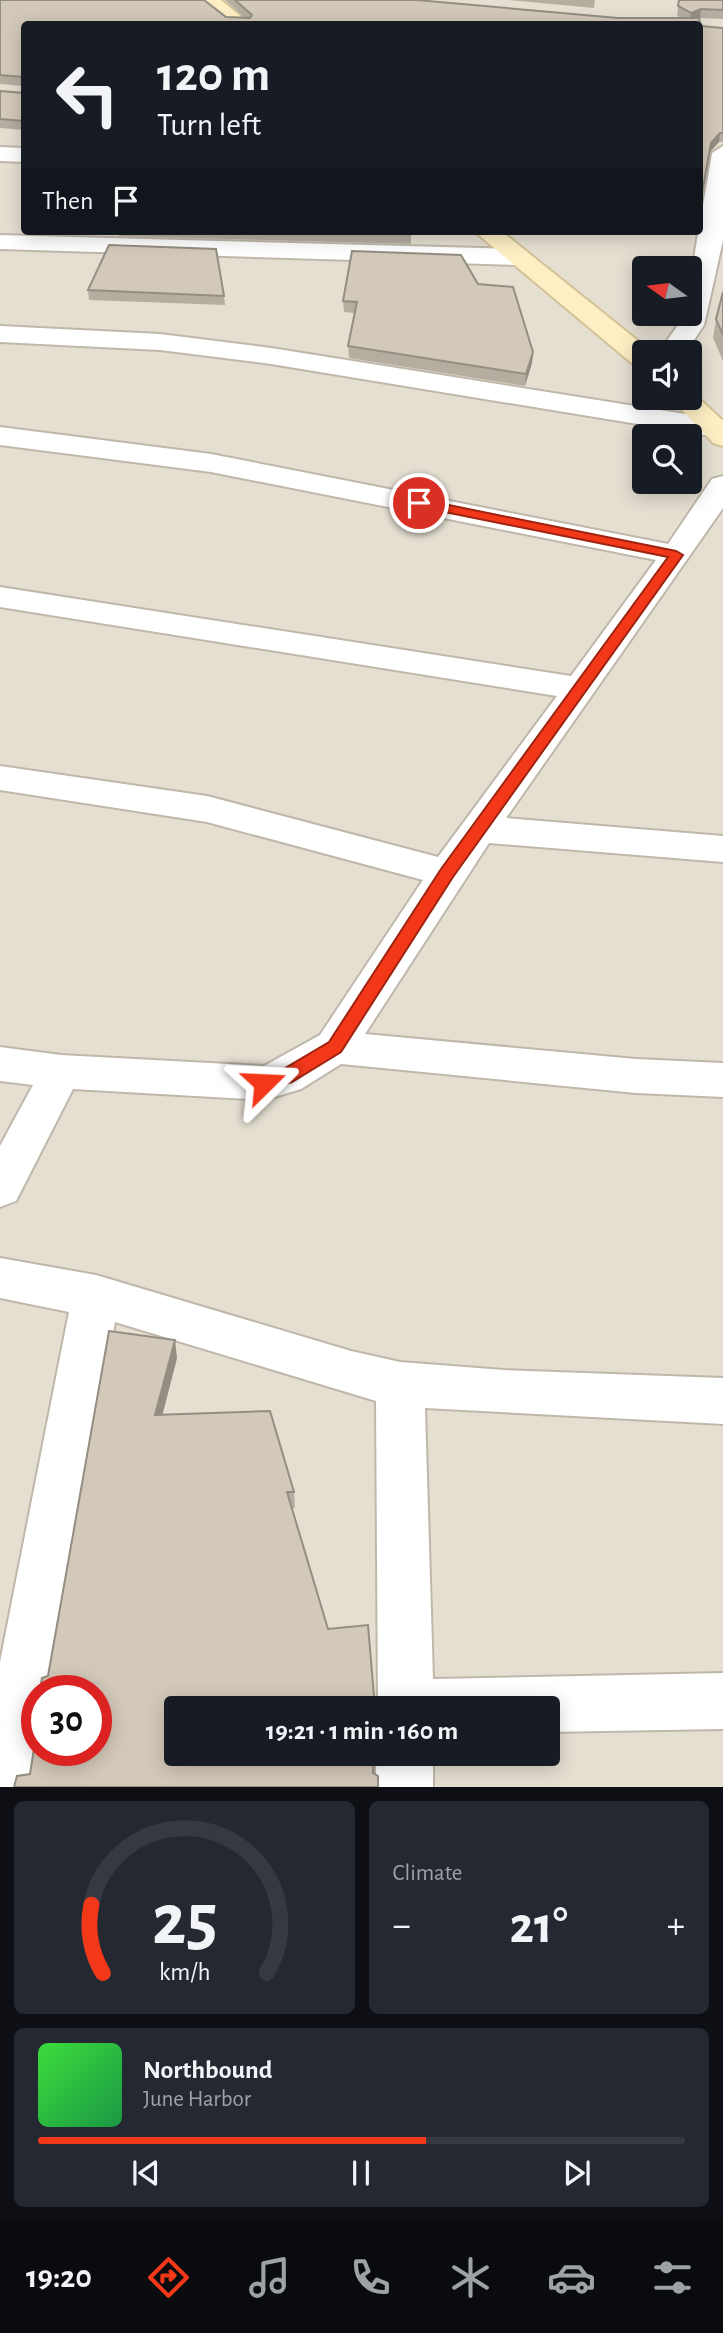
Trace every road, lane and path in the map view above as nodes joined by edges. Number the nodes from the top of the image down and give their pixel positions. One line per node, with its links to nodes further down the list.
1 (208, 0): 2 (street)
2 (236, 21)
3 (0, 155): 4 (street)
4 (21, 155)
5 (722, 162): 6 (street)
6 (708, 234): 11 (street)
7 (490, 235): 9 (street)
8 (0, 242): 9 (street)
9 (515, 257): 12 (street)
10 (0, 334): 14 (street)
11 (680, 340)
12 (632, 350)
13 (698, 410): 14 (street)
14 (721, 432)
15 (0, 436): 17 (street)
16 (723, 485): 17 (street)
17 (676, 555): 19 (street)
18 (0, 597): 19 (street)
19 (578, 688): 21 (street)
20 (0, 778): 23 (street)
21 (478, 829): 22 (street); 23 (street)
22 (723, 849)
23 (447, 873): 24 (street)
24 (335, 1047): 26 (street); 27 (street)
25 (0, 1064): 26 (street)
26 (61, 1072): 28 (street)
27 (723, 1080)
28 (0, 1188)
29 (0, 1278): 30 (street)
30 (96, 1296): 31 (street); 37 (street)
31 (400, 1384): 32 (street); 33 (street)
32 (723, 1401)
33 (407, 1696)
34 (723, 1702): 35 (street)
35 (560, 1705)
36 (405, 1766): 38 (street)
37 (4, 1787)
38 (404, 1787)

